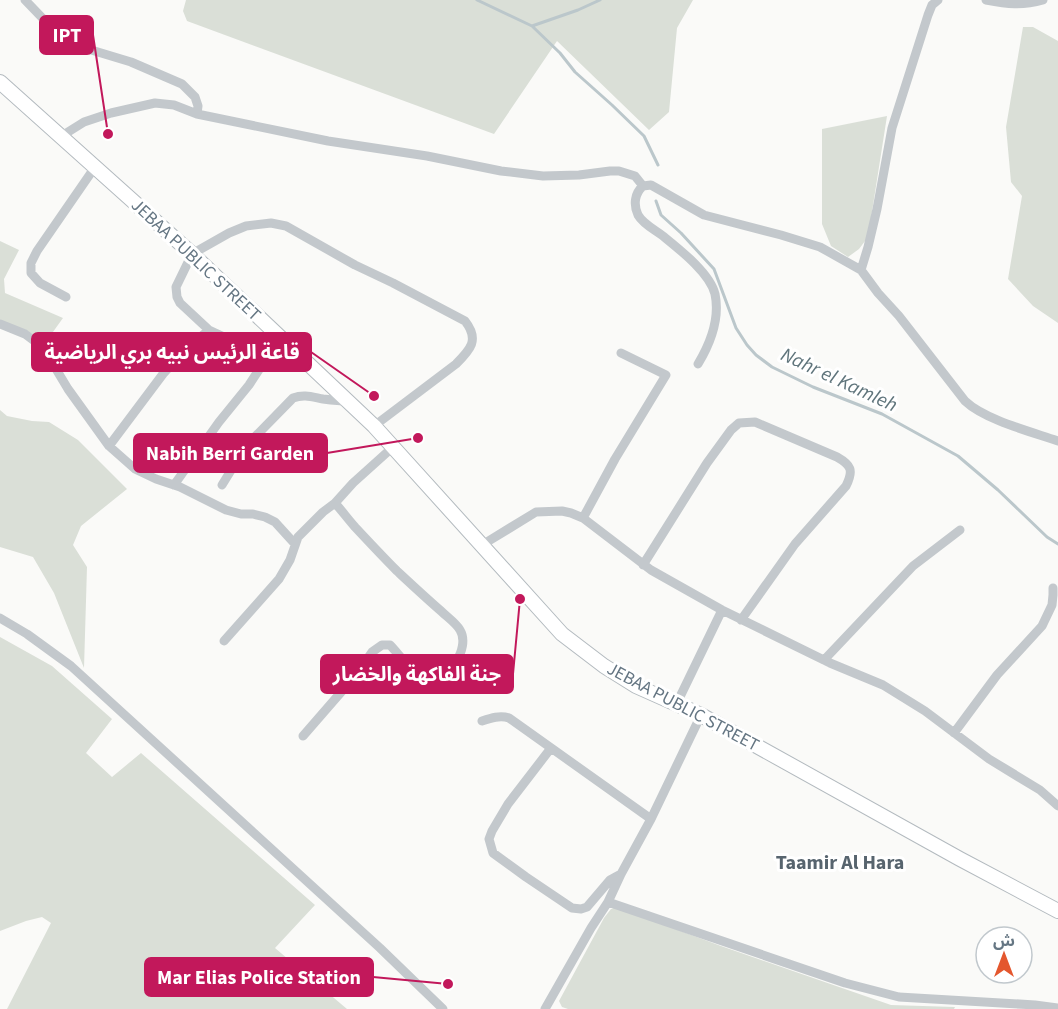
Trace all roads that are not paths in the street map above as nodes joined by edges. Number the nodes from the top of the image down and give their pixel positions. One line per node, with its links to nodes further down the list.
1 (25, 0): 6 (street)
2 (938, 0): 11 (street)
3 (986, 0): 4 (street)
4 (1043, 0)
5 (0, 82): 7 (main road, JEBAA PUBLIC STREET)
6 (197, 114): 7 (street); 9 (street)
7 (60, 137): 8 (main road, JEBAA PUBLIC STREET)
8 (94, 167): 10 (main road, JEBAA PUBLIC STREET); 12 (street)
9 (643, 186): 11 (street); 17 (street)
10 (192, 255): 14 (street); 15 (main road, JEBAA PUBLIC STREET); 19 (street)
11 (861, 270): 20 (street)
12 (66, 297)
13 (0, 324): 21 (street)
14 (209, 330): 15 (street); 21 (street)
15 (274, 340): 18 (main road, JEBAA PUBLIC STREET); 23 (street)
16 (621, 353): 26 (street)
17 (698, 364)
18 (348, 401): 19 (main road, JEBAA PUBLIC STREET); 24 (street)
19 (374, 426): 22 (main road, JEBAA PUBLIC STREET)
20 (1058, 441)
21 (109, 446): 23 (street)
22 (393, 447): 25 (street); 29 (main road, JEBAA PUBLIC STREET)
23 (174, 485): 28 (street)
24 (222, 485)
25 (335, 503): 28 (street); 41 (street)
26 (583, 519): 29 (street); 30 (street)
27 (960, 531): 36 (street)
28 (295, 544): 35 (street)
29 (482, 545): 37 (main road, JEBAA PUBLIC STREET)
30 (643, 565): 32 (street); 34 (street)
31 (1053, 588): 40 (street)
32 (722, 610): 34 (street); 37 (street)
33 (0, 618): 50 (street)
34 (741, 620): 36 (street)
35 (224, 641)
36 (824, 660): 40 (street)
37 (676, 705): 38 (main road, JEBAA PUBLIC STREET)
38 (700, 715): 44 (street); 47 (main road, JEBAA PUBLIC STREET)
39 (482, 721): 42 (street)
40 (954, 733): 43 (street)
41 (303, 736)
42 (551, 748): 44 (street); 45 (street)
43 (1058, 806)
44 (651, 819): 45 (street)
45 (621, 874): 46 (street)
46 (608, 902): 48 (street); 49 (street)
47 (1058, 911)
48 (549, 1008)
49 (1058, 1008)
50 (443, 1009)

